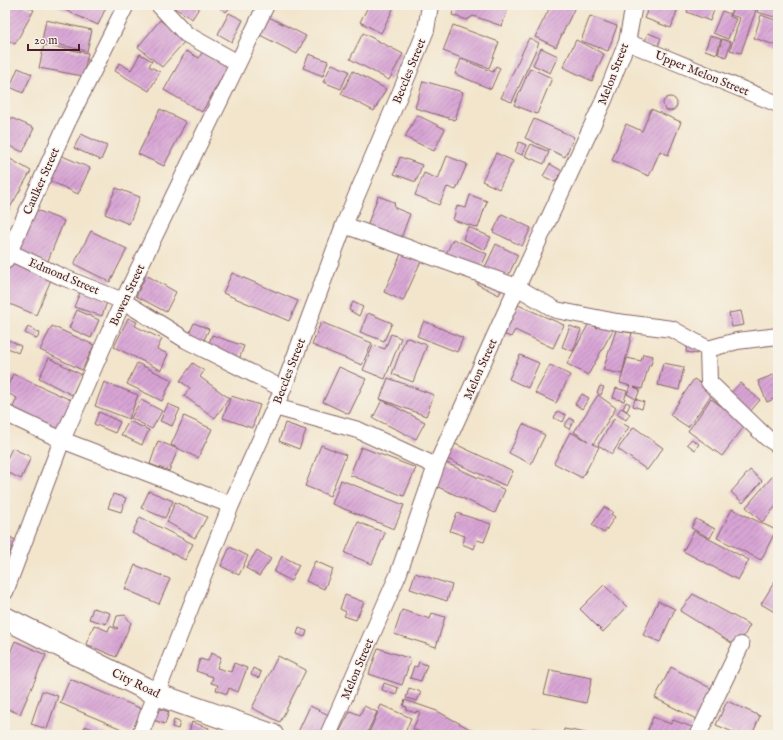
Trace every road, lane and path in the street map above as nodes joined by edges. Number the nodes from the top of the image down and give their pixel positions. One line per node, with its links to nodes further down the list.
1 (126, 5): 10 (street, Caulker Street)
2 (159, 5): 7 (street)
3 (266, 5): 7 (street, Bowen Street)
4 (430, 5): 9 (street, Beccles Street)
5 (634, 5): 6 (street, Melon Street)
6 (627, 42): 8 (street, Upper Melon Street); 11 (street, Melon Street)
7 (238, 63): 12 (street, Bowen Street)
8 (778, 104)
9 (344, 225): 11 (street); 15 (street, Beccles Street)
10 (6, 255): 12 (street, Edmond Street)
11 (517, 287): 14 (street); 20 (street, Melon Street)
12 (124, 300): 15 (street, Edmond Street); 18 (street, Bowen Street)
13 (778, 336): 14 (street)
14 (708, 349): 19 (street)
15 (283, 389): 16 (street, Beccles Street)
16 (275, 407): 20 (street); 21 (street, Beccles Street)
17 (5, 413): 18 (street)
18 (62, 440): 21 (street); 22 (street, Bowen Street)
19 (778, 445)
20 (436, 466): 28 (street, Melon Street)
21 (231, 505): 25 (street, Beccles Street)
22 (5, 592)
23 (5, 618): 25 (main road, City Road)
24 (741, 645): 29 (street)
25 (156, 694): 26 (street, Beccles Street); 27 (main road, City Road)
26 (140, 735)
27 (272, 735)
28 (328, 735)
29 (698, 735)

